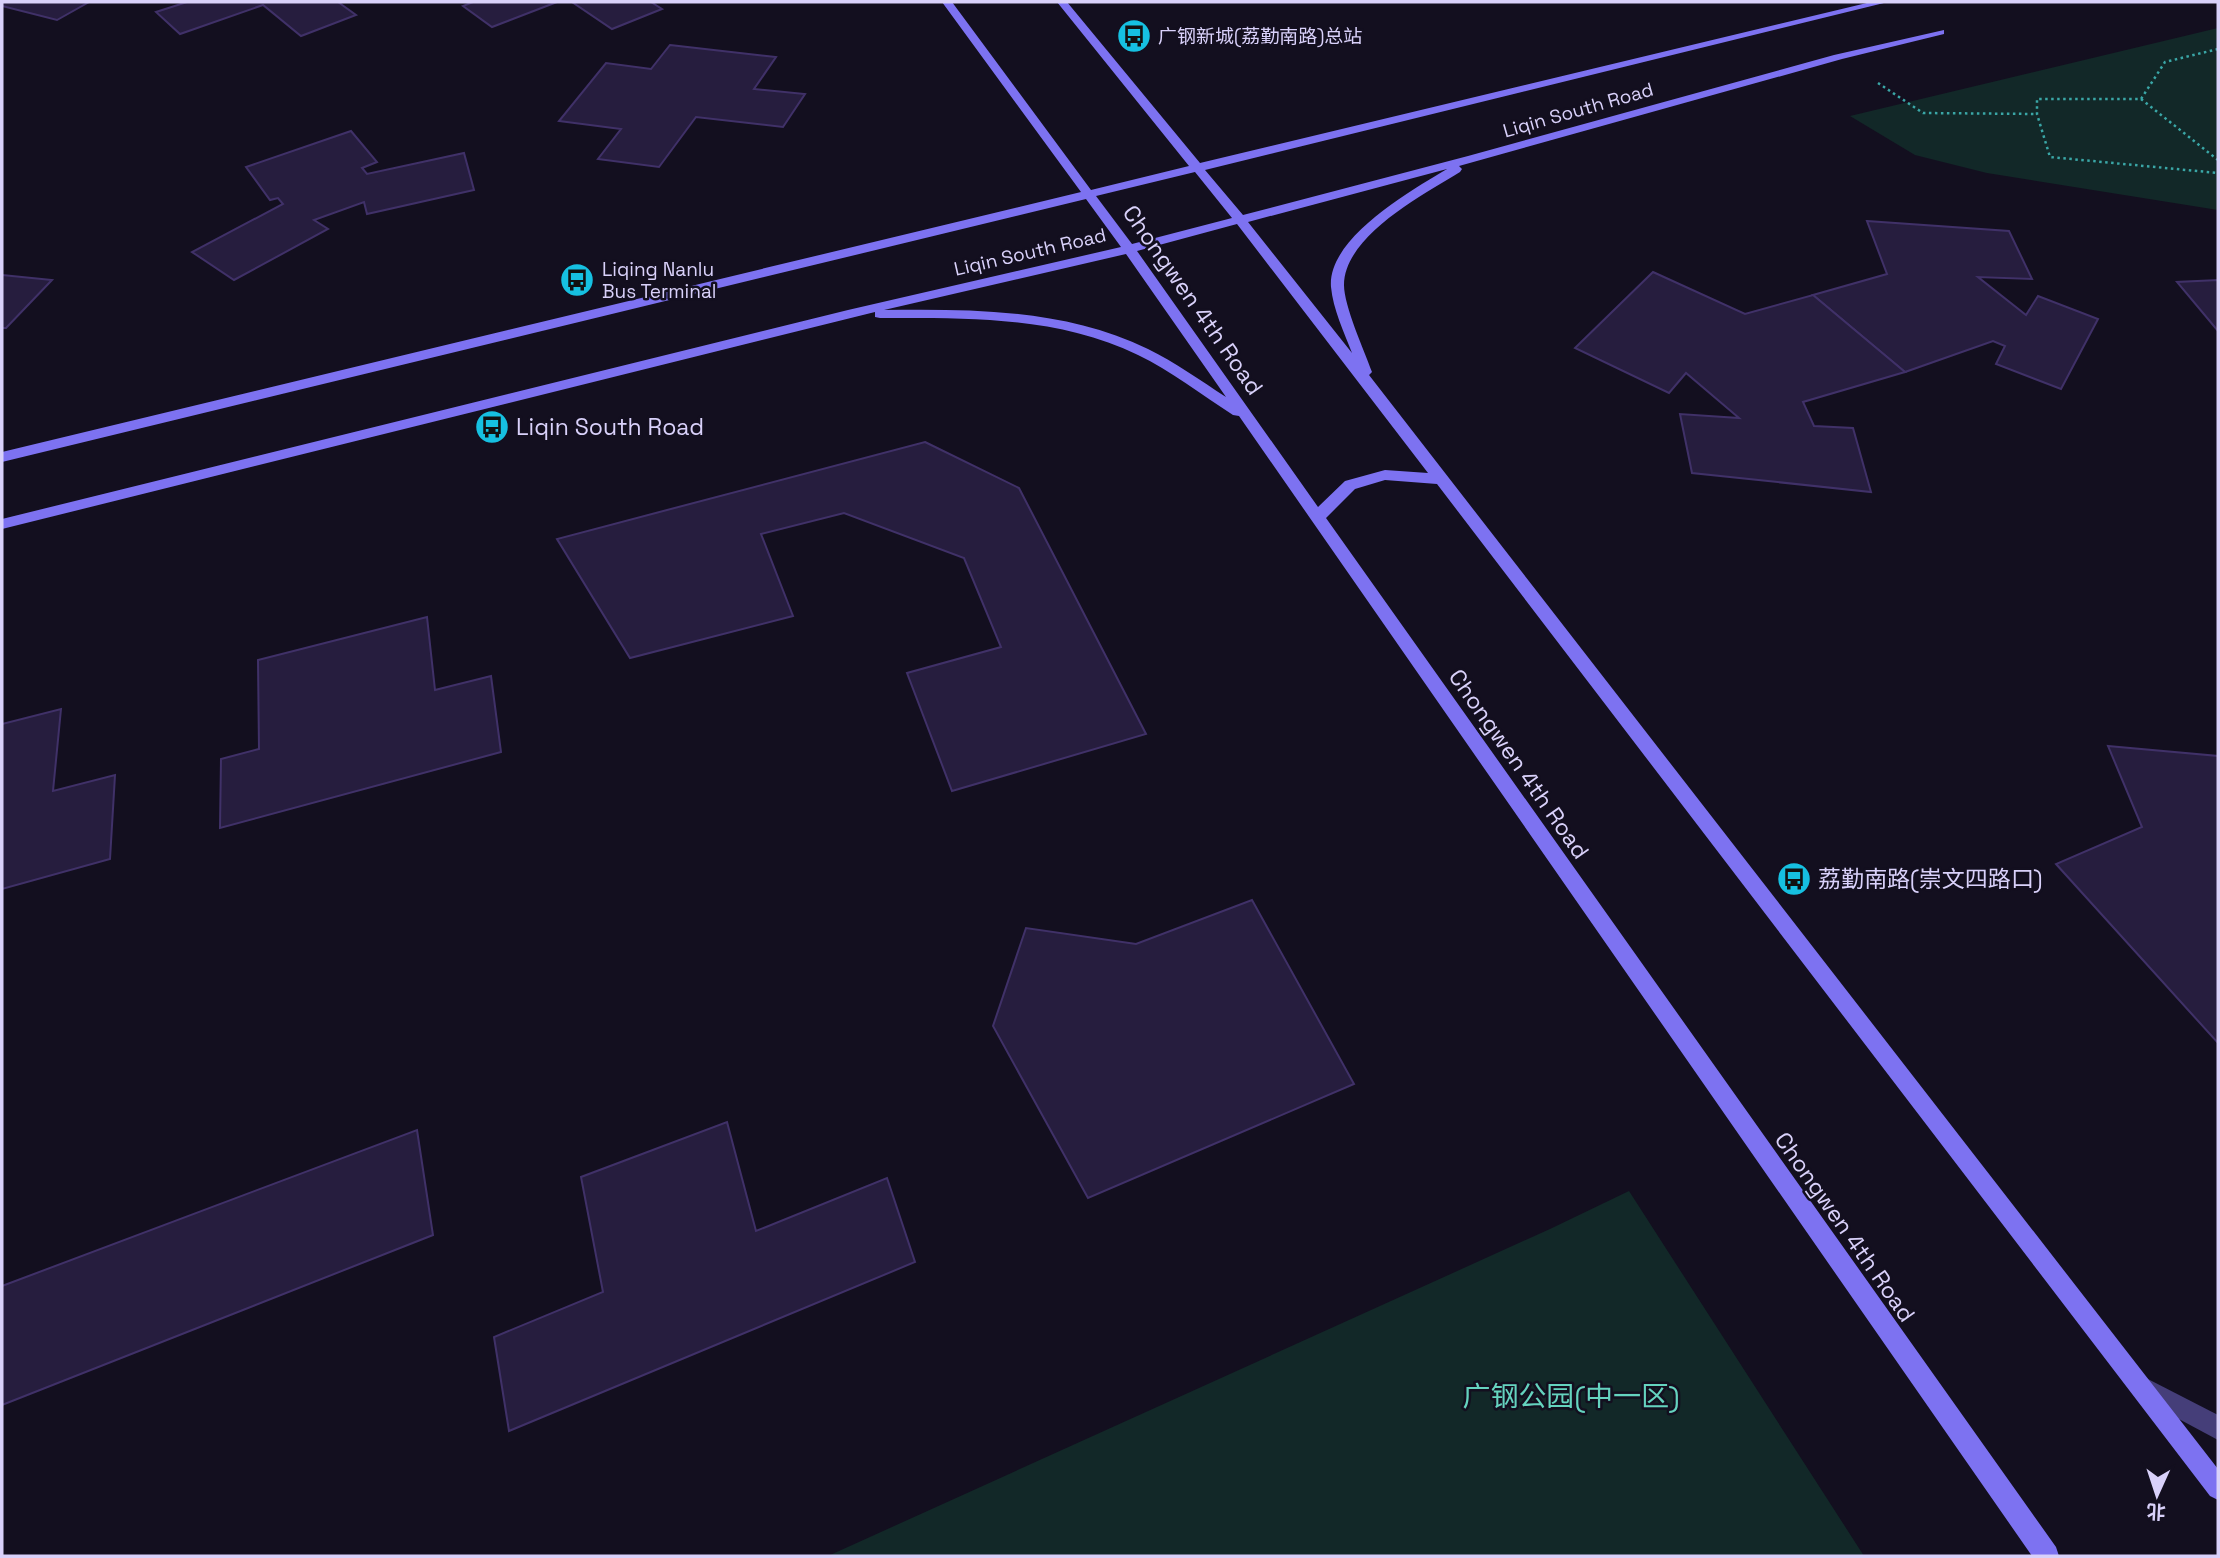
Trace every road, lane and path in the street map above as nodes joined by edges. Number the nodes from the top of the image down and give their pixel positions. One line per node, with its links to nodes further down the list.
1 (947, 2): 13 (main road, Chongwen 4th Road)
2 (1062, 2): 11 (main road)
3 (1883, 2): 11 (main road, Liqin South Road)
4 (1940, 32): 6 (main road, Liqin South Road)
5 (2218, 49): 7 (path)
6 (1838, 57): 8 (path); 9 (main road, Liqin South Road)
7 (2141, 99): 8 (path); 10 (path)
8 (2037, 114): 12 (path)
9 (1472, 159): 14 (main road, Liqin South Road); 17 (main road)
10 (2218, 160)
11 (1198, 168): 13 (main road, Liqin South Road); 14 (main road)
12 (2218, 173)
13 (1087, 193): 15 (main road, Chongwen 4th Road); 19 (main road, Liqin South Road)
14 (1240, 220): 15 (main road, Liqin South Road); 17 (main road)
15 (1129, 249): 16 (main road, Liqin South Road); 18 (main road, Chongwen 4th Road)
16 (848, 314): 18 (main road); 22 (main road, Liqin South Road)
17 (1369, 385): 20 (main road)
18 (1246, 416): 21 (main road, Chongwen 4th Road)
19 (2, 457)
20 (1442, 480): 21 (main road); 23 (main road)
21 (1317, 517): 26 (main road, Chongwen 4th Road)
22 (2, 524)
23 (2137, 1384): 24 (street); 25 (main road)
24 (2218, 1428)
25 (2218, 1488)
26 (2047, 1556)

